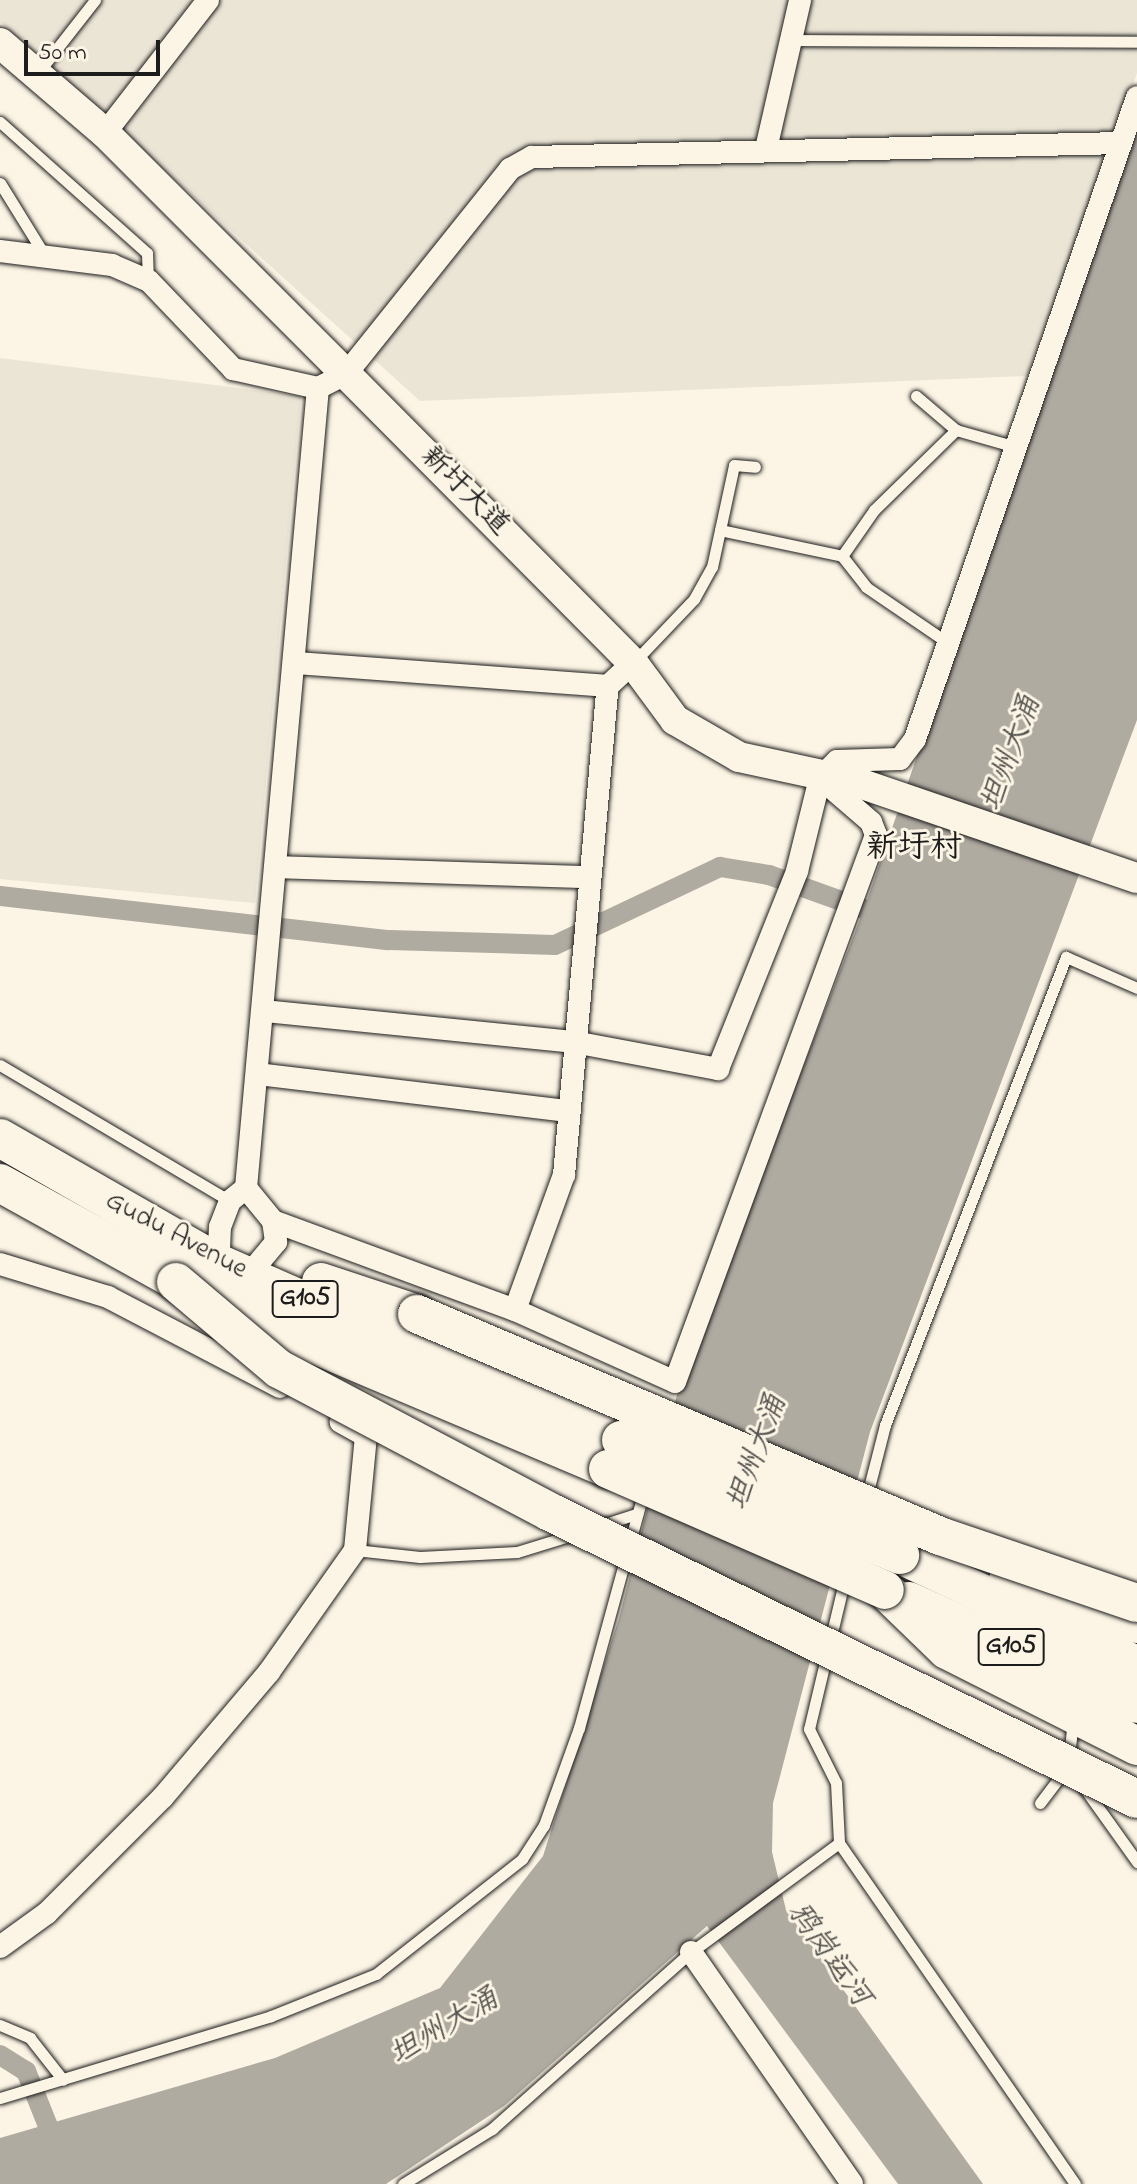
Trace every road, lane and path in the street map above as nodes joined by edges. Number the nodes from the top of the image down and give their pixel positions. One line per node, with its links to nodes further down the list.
1 (95, 0): 7 (lane)
2 (208, 0): 10 (street)
3 (800, 0): 4 (street)
4 (791, 40): 5 (lane); 12 (street)
5 (1137, 42)
6 (0, 43): 7 (street, 新圩大道)
7 (37, 75): 10 (street, 新圩大道)
8 (1137, 97): 11 (street)
9 (0, 122): 16 (lane)
10 (105, 133): 17 (street, 新圩大道)
11 (1121, 143): 12 (street); 21 (street)
12 (766, 149): 17 (street)
13 (0, 183): 15 (lane)
14 (0, 251): 15 (street)
15 (45, 257): 16 (street)
16 (149, 281): 18 (street)
17 (346, 374): 18 (street); 27 (street, 新圩大道)
18 (318, 388): 26 (street)
19 (916, 396): 20 (lane)
20 (956, 430): 21 (lane); 24 (lane)
21 (1016, 447): 25 (street)
22 (755, 467): 23 (lane)
23 (720, 530): 24 (lane); 27 (lane)
24 (842, 556): 25 (lane)
25 (948, 643): 29 (street)
26 (297, 663): 28 (street); 30 (street)
27 (633, 663): 28 (street); 29 (street, 新圩大道)
28 (608, 686): 31 (street)
29 (820, 778): 32 (street, 新圩大道); 35 (street); 48 (street)
30 (277, 867): 31 (street); 34 (street)
31 (586, 877): 35 (street)
32 (1137, 878)
33 (1137, 988): 52 (lane)
34 (264, 1011): 35 (street); 37 (street)
35 (574, 1042): 38 (street)
36 (0, 1065): 41 (lane)
37 (257, 1074): 38 (street); 41 (street)
38 (568, 1111): 47 (street)
39 (0, 1138): 44 (highway, Gudu Avenue / G105)
40 (0, 1183): 45 (highway, Gudu Avenue / G105)
41 (238, 1195): 42 (street); 44 (street)
42 (273, 1221): 44 (street); 47 (street)
43 (0, 1264): 53 (street)
44 (244, 1274): 46 (street); 46 (street); 50 (highway, Gudu Avenue / G105); 57 (highway, bridge)
45 (176, 1282): 46 (highway, Gudu Avenue / G105); 64 (highway, bridge)
46 (218, 1304): 50 (highway, Gudu Avenue / G105)
47 (515, 1310): 48 (street)
48 (675, 1382): 49 (lane)
49 (661, 1430)
50 (628, 1451): 51 (lane); 54 (highway, G105, bridge); 56 (highway, G105, bridge)
51 (637, 1514): 53 (lane); 71 (lane)
52 (853, 1548)
53 (355, 1550): 68 (street)
54 (900, 1555): 58 (highway); 59 (highway, G105)
55 (849, 1563): 66 (lane)
56 (885, 1590): 60 (highway, G105); 61 (highway)
57 (1137, 1603)
58 (1137, 1624)
59 (1137, 1665)
60 (1137, 1704)
61 (1074, 1711): 62 (highway); 63 (lane)
62 (1137, 1746)
63 (1068, 1766): 65 (lane); 67 (lane)
64 (1137, 1799)
65 (1040, 1803)
66 (839, 1843): 69 (lane); 75 (lane)
67 (1137, 1862)
68 (0, 1947)
69 (698, 1947): 73 (lane); 74 (street)
70 (0, 2025): 71 (lane)
71 (63, 2080): 72 (lane)
72 (0, 2098)
73 (403, 2184)
74 (852, 2184)
75 (1075, 2184)

